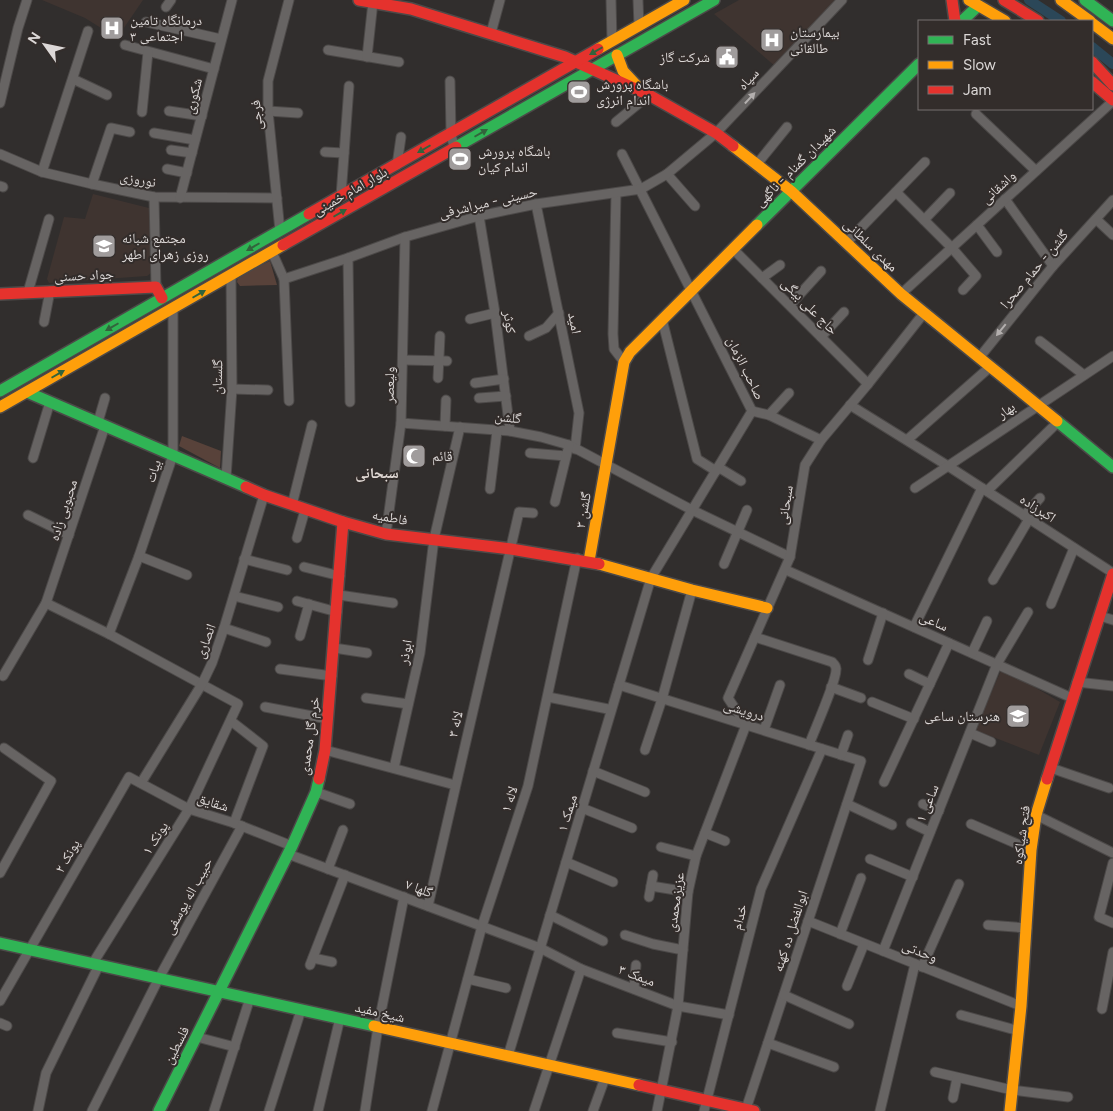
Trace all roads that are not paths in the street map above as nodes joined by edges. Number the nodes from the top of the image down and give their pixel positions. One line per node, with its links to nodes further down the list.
1 (27, 0): 43 (street)
2 (232, 0): 29 (street, شکوری)
3 (289, 0): 53 (street, فرجی)
4 (359, 0): 15 (street, مهدی سلطانی)
5 (500, 0): 28 (street)
6 (611, 0): 31 (street)
7 (638, 0): 26 (street)
8 (714, 0): 35 (street, بلوار امام خمینی)
9 (842, 0): 63 (street, سپاه, one-way to 9)
10 (952, 0): 18 (street)
11 (1004, 0): 21 (street)
12 (1061, 0): 22 (street)
13 (1085, 0): 23 (street)
14 (680, 1): 26 (street, بلوار امام خمینی)
15 (373, 2): 17 (street, مهدی سلطانی); 36 (street)
16 (974, 3): 19 (street); 20 (street)
17 (413, 4): 28 (street, مهدی سلطانی)
18 (955, 20)
19 (963, 20)
20 (1003, 20)
21 (1036, 20)
22 (1088, 20)
23 (1113, 21)
24 (146, 22): 29 (street)
25 (1093, 24): 30 (street)
26 (639, 26): 31 (street, بلوار امام خمینی)
27 (88, 31): 44 (street)
28 (491, 33): 38 (street, مهدی سلطانی)
29 (222, 39): 41 (street, شکوری)
30 (1113, 39)
31 (612, 42): 38 (street, بلوار امام خمینی, one-way to 38)
32 (125, 45): 34 (street)
33 (328, 50): 36 (street)
34 (148, 52): 41 (street); 54 (street)
35 (617, 55): 42 (street, بلوار امام خمینی); 50 (street)
36 (367, 57): 37 (street)
37 (399, 62)
38 (576, 62): 42 (street, مهدی سلطانی); 64 (street, بلوار امام خمینی)
39 (1093, 63): 47 (street)
40 (918, 65): 84 (street, شهیدان گمنام - ناگهی)
41 (214, 69): 58 (street, شکوری)
42 (592, 70): 50 (street, مهدی سلطانی); 67 (street, بلوار امام خمینی, one-way to 42)
43 (3, 73): 52 (street)
44 (73, 79): 49 (street); 79 (street)
45 (450, 80): 64 (street)
46 (1093, 83): 51 (street)
47 (1113, 85)
48 (349, 86): 71 (street)
49 (107, 95)
50 (649, 95): 59 (street); 63 (street, مهدی سلطانی)
51 (1113, 101): 78 (street, واشقانی)
52 (0, 104)
53 (268, 111): 55 (street); 91 (street, فرجی)
54 (142, 112)
55 (298, 113)
56 (976, 114): 78 (street)
57 (173, 115): 58 (street)
58 (202, 116): 66 (street, شکوری)
59 (616, 122)
60 (787, 127): 75 (street)
61 (130, 132): 82 (street)
62 (154, 133): 66 (street)
63 (716, 133): 75 (street, مهدی سلطانی); 81 (street, حسینی - میراشرفی)
64 (451, 134): 67 (street); 76 (street, بلوار امام خمینی, one-way to 76)
65 (401, 137): 76 (street)
66 (196, 140): 70 (street, شکوری)
67 (454, 148): 107 (street, بلوار امام خمینی, one-way to 67)
68 (172, 150): 70 (street)
69 (325, 152): 71 (street)
70 (192, 153): 80 (street, شکوری)
71 (344, 153): 88 (street)
72 (0, 154): 79 (street, نوروزی)
73 (622, 154): 83 (street, صاحب الزمان)
74 (925, 162): 85 (street)
75 (756, 164): 84 (street, مهدی سلطانی)
76 (397, 165): 88 (street, بلوار امام خمینی)
77 (167, 169): 80 (street)
78 (1036, 171): 92 (street, واشقانی)
79 (42, 172): 82 (street, نوروزی)
80 (187, 173): 90 (street, شکوری)
81 (667, 174): 83 (street, حسینی - میراشرفی); 95 (street)
82 (92, 184): 89 (street, نوروزی)
83 (641, 189): 86 (street, حسینی - میراشرفی); 117 (street, صاحب الزمان)
84 (791, 191): 104 (street, مهدی سلطانی); 106 (street, شهیدان گمنام - ناگهی)
85 (896, 192): 99 (street); 104 (street)
86 (616, 193): 94 (street, حسینی - میراشرفی); 141 (street)
87 (950, 194): 99 (street)
88 (341, 196): 101 (street, بلوار امام خمینی)
89 (154, 197): 90 (street, نوروزی); 116 (street)
90 (180, 198): 91 (street, نوروزی)
91 (276, 198): 101 (street, فرجی)
92 (1005, 200): 100 (street, واشقانی); 111 (street)
93 (1113, 200): 98 (street, گلشن - حمام صحرا)
94 (536, 204): 96 (street, حسینی - میراشرفی); 128 (street, امید)
95 (694, 206)
96 (479, 216): 103 (street, حسینی - میراشرفی); 127 (street, کوثر)
97 (49, 219): 120 (street)
98 (1096, 219): 102 (street); 111 (street, گلشن - حمام صحرا)
99 (924, 220): 105 (street)
100 (977, 225): 105 (street, واشقانی); 108 (street)
101 (280, 231): 123 (street, بلوار امام خمینی, one-way to 123)
102 (1113, 235)
103 (405, 237): 109 (street, حسینی - میراشرفی); 139 (street, ولیعصر)
104 (847, 242): 122 (street, مهدی سلطانی)
105 (952, 248): 118 (street); 122 (street, واشقانی)
106 (733, 249): 114 (street, حاج علی بیگی); 117 (street, شهیدان گمنام - ناگهی)
107 (272, 252): 113 (street, بلوار امام خمینی); 115 (street)
108 (997, 252)
109 (348, 258): 115 (street, حسینی - میراشرفی); 159 (street)
110 (780, 265): 114 (street)
111 (1053, 266): 138 (street, گلشن - حمام صحرا, one-way to 138)
112 (822, 271): 124 (street)
113 (231, 276): 125 (street, بلوار امام خمینی, one-way to 113); 148 (street, گلستان)
114 (762, 278): 124 (street, حاج علی بیگی)
115 (284, 280): 158 (street)
116 (156, 287): 119 (street, جواد حسنی); 123 (street)
117 (692, 290): 131 (street); 163 (street, صاحب الزمان)
118 (963, 290)
119 (50, 291): 120 (street, جواد حسنی); 132 (street)
120 (28, 292): 121 (street, جواد حسنی)
121 (0, 294)
122 (901, 294): 129 (street, مهدی سلطانی)
123 (162, 298): 150 (street, بلوار امام خمینی, one-way to 150)
124 (790, 305): 135 (street, حاج علی بیگی)
125 (173, 308): 151 (street, بلوار امام خمینی, one-way to 125); 177 (street, بیات)
126 (844, 312): 135 (street)
127 (495, 313): 130 (street); 145 (street, کوثر)
128 (559, 313): 134 (street); 175 (street, امید)
129 (924, 313): 138 (street, مهدی سلطانی); 147 (street, سبحانی)
130 (470, 319)
131 (662, 319): 141 (street); 183 (street)
132 (44, 322)
133 (440, 336): 140 (street)
134 (529, 336)
135 (821, 337): 147 (street, حاج علی بیگی)
136 (1040, 341): 143 (street)
137 (1113, 356): 143 (street, بهار)
138 (979, 358): 142 (street, مهدی سلطانی)
139 (403, 360): 140 (street); 166 (street, ولیعصر)
140 (443, 361): 144 (street)
141 (624, 362): 180 (street)
142 (990, 367): 161 (street, مهدی سلطانی); 174 (street)
143 (1084, 375): 161 (street, بهار)
144 (438, 378)
145 (504, 379): 146 (street); 153 (street, کوثر)
146 (475, 383)
147 (868, 384): 160 (street, سبحانی)
148 (232, 389): 149 (street); 184 (street, گلستان)
149 (268, 390)
150 (0, 391)
151 (27, 392): 157 (street, فاطمیه); 162 (street, بلوار امام خمینی)
152 (789, 393): 164 (street)
153 (506, 396): 155 (street); 172 (street, کوثر)
154 (105, 398): 167 (street, محبوبی زاده)
155 (479, 398)
156 (446, 400): 169 (street)
157 (50, 402): 167 (street, فاطمیه); 179 (street)
158 (289, 402)
159 (350, 402)
160 (850, 405): 173 (street, سبحانی); 174 (street)
161 (1038, 405): 165 (street, مهدی سلطانی); 181 (street, بهار)
162 (0, 407)
163 (752, 411): 164 (street); 183 (street, صاحب الزمان)
164 (768, 415): 173 (street)
165 (1058, 422): 182 (street, مهدی سلطانی); 188 (street)
166 (402, 423): 169 (street, گلشن); 201 (street, ولیعصر)
167 (102, 424): 177 (street, فاطمیه); 202 (street, محبوبی زاده)
168 (312, 425): 192 (street)
169 (445, 426): 170 (street, گلشن)
170 (460, 427): 171 (street, گلشن); 204 (street, ابوذر)
171 (497, 431): 172 (street, گلشن); 186 (street)
172 (510, 431): 175 (street, گلشن)
173 (821, 440): 208 (street, سبحانی)
174 (907, 440): 181 (street)
175 (572, 447): 178 (street, امید); 180 (street, گلشن)
176 (530, 453): 178 (street)
177 (173, 455): 184 (street, فاطمیه); 207 (street, بیات)
178 (566, 456): 191 (street, امید)
179 (33, 458)
180 (606, 465): 194 (street, گلشن); 211 (street, گلشن ۳)
181 (948, 466): 187 (street, بهار); 188 (street, اکبرزاده)
182 (1113, 467)
183 (717, 469): 185 (street); 194 (street, صاحب الزمان)
184 (226, 478): 189 (street, فاطمیه)
185 (741, 482)
186 (490, 488)
187 (915, 488)
188 (985, 490): 198 (street, اکبرزاده); 237 (street)
189 (264, 494): 192 (street, فاطمیه); 210 (street, انصاری)
190 (1040, 498): 198 (street)
191 (555, 502)
192 (292, 505): 193 (street, فاطمیه)
193 (304, 510): 199 (street, فاطمیه); 203 (street)
194 (692, 510): 200 (street, گلشن); 219 (street, صاحب الزمان)
195 (747, 510): 200 (street)
196 (533, 513): 206 (street, لاله ۳)
197 (28, 515): 202 (street)
198 (1027, 517): 205 (street, اکبرزاده); 220 (street)
199 (344, 522): 201 (street, فاطمیه); 218 (street, خرم گل محمدی)
200 (738, 532): 208 (street, گلشن); 212 (street)
201 (386, 534): 204 (street, فاطمیه)
202 (70, 535): 225 (street, محبوبی زاده)
203 (298, 538)
204 (434, 539): 206 (street, فاطمیه); 266 (street, ابوذر)
205 (1074, 548): 216 (street, اکبرزاده); 228 (street)
206 (511, 549): 209 (street, فاطمیه); 290 (street, لاله ۳)
207 (140, 556): 217 (street); 239 (street, بیات)
208 (790, 557): 215 (street, سبحانی)
209 (577, 558): 211 (street, فاطمیه); 261 (street, لاله ۱)
210 (244, 559): 214 (street); 223 (street, انصاری)
211 (589, 561): 219 (street, فاطمیه)
212 (724, 564)
213 (304, 567): 218 (street)
214 (287, 570)
215 (786, 570): 230 (street, سبحانی); 233 (street, ساعی)
216 (1113, 574): 234 (street, فتح شیاکوه)
217 (187, 575)
218 (340, 576): 222 (street, خرم گل محمدی)
219 (651, 578): 221 (street, فاطمیه); 256 (street, میمک ۱)
220 (993, 580)
221 (692, 590): 230 (street, فاطمیه); 264 (street)
222 (338, 595): 226 (street); 231 (street, خرم گل محمدی)
223 (234, 596): 229 (street); 238 (street, انصاری)
224 (297, 601): 227 (street)
225 (46, 603): 239 (street); 251 (street, محبوبی زاده)
226 (393, 603)
227 (310, 604): 231 (street); 240 (street)
228 (1051, 604)
229 (278, 607)
230 (767, 608): 241 (street, سبحانی)
231 (337, 612): 244 (street, خرم گل محمدی)
232 (1028, 612): 248 (street, ساعی ۱)
233 (882, 613): 237 (street, ساعی); 247 (street)
234 (1100, 616): 235 (street); 253 (street, فتح شیاکوه)
235 (1113, 620)
236 (987, 621): 246 (street)
237 (914, 627): 243 (street, ساعی)
238 (224, 628): 242 (street); 254 (street, انصاری)
239 (109, 634): 254 (street)
240 (300, 636)
241 (755, 637): 259 (street); 272 (street, سبحانی)
242 (266, 642)
243 (949, 643): 246 (street, ساعی); 255 (street)
244 (334, 648): 245 (street); 252 (street, خرم گل محمدی)
245 (367, 653)
246 (972, 653): 248 (street, ساعی)
247 (868, 660)
248 (997, 664): 263 (street, ساعی); 274 (street, ساعی ۱)
249 (280, 669): 252 (street)
250 (909, 674): 255 (street)
251 (3, 676)
252 (332, 676): 269 (street, خرم گل محمدی)
253 (1077, 682): 258 (street); 263 (street, فتح شیاکوه)
254 (202, 684): 271 (street); 289 (street, انصاری)
255 (930, 684): 270 (street)
256 (619, 685): 264 (street, درویشی); 286 (street, میمک ۱)
257 (780, 685): 273 (street)
258 (1113, 686)
259 (831, 687): 262 (street); 277 (street)
260 (366, 698): 266 (street)
261 (548, 698): 268 (street); 334 (street, لاله ۱)
262 (862, 698)
263 (1072, 698): 285 (street, فتح شیاکوه)
264 (662, 699): 272 (street, درویشی); 281 (street)
265 (872, 702): 270 (street)
266 (408, 704): 284 (street, ابوذر)
267 (265, 707): 269 (street)
268 (608, 709)
269 (328, 719): 280 (street, خرم گل محمدی)
270 (914, 719): 288 (street)
271 (231, 721): 298 (street, پونک ۱); 303 (street, حبیب اله یوسفی)
272 (746, 725): 273 (street, درویشی); 308 (street, عزیزمحمدی)
273 (764, 730): 277 (street, درویشی)
274 (970, 734): 276 (street); 299 (street, ساعی ۱)
275 (848, 735): 282 (street)
276 (991, 742)
277 (809, 745): 279 (street, درویشی)
278 (4, 748): 319 (street)
279 (822, 749): 282 (street, درویشی); 365 (street, خدام)
280 (325, 750): 284 (street); 292 (street, خرم گل محمدی)
281 (645, 750)
282 (841, 755): 283 (street, درویشی)
283 (862, 761): 295 (street, ابوالفضل ده کهنه)
284 (394, 768): 290 (street)
285 (1051, 768): 291 (street); 300 (street, فتح شیاکوه)
286 (593, 771): 293 (street); 297 (street, میمک ۱)
287 (129, 777): 289 (street, شقایق); 343 (street, پونک ۲)
288 (884, 782)
289 (141, 783): 298 (street, شقایق)
290 (455, 785): 330 (street, لاله ۳)
291 (1109, 788)
292 (316, 792): 294 (street); 311 (street, خرم گل محمدی)
293 (645, 792)
294 (350, 804)
295 (847, 804): 304 (street); 332 (street, ابوالفضل ده کهنه)
296 (923, 804): 299 (street)
297 (582, 808): 305 (street); 316 (street, میمک ۱)
298 (189, 809): 303 (street, شقایق); 348 (street, پونک ۱)
299 (939, 811): 307 (street, ساعی ۱)
300 (1036, 815): 312 (street, فتح شیاکوه); 313 (street)
301 (911, 823): 307 (street)
302 (971, 824): 312 (street)
303 (238, 825): 311 (street, شقایق); 352 (street, حبیب اله یوسفی)
304 (892, 825)
305 (632, 828)
306 (343, 830): 318 (street)
307 (930, 832): 322 (street, ساعی ۱)
308 (705, 833): 309 (street); 314 (street, عزیزمحمدی)
309 (725, 841)
310 (661, 847): 314 (street)
311 (290, 850): 318 (street, گلها ۷); 357 (street, خرم گل محمدی)
312 (1031, 850): 336 (street, فتح شیاکوه)
313 (1113, 853)
314 (696, 856): 327 (street, عزیزمحمدی)
315 (870, 859): 322 (street)
316 (566, 862): 324 (street); 331 (street, میمک ۱)
317 (1113, 863): 333 (street)
318 (328, 869): 320 (street, گلها ۷)
319 (0, 873)
320 (345, 875): 328 (street, گلها ۷); 347 (street)
321 (653, 875): 326 (street)
322 (912, 877): 345 (street, ساعی ۱)
323 (861, 878): 337 (street)
324 (613, 882)
325 (959, 884): 350 (street)
326 (651, 886): 327 (street); 329 (street)
327 (688, 892): 344 (street, عزیزمحمدی)
328 (404, 897): 330 (street, گلها ۷); 369 (street)
329 (649, 897)
330 (428, 906): 334 (street, گلها ۷)
331 (550, 915): 339 (street); 342 (street, میمک ۱)
332 (808, 921): 337 (street, وحدتی); 358 (street, ابوالفضل ده کهنه)
333 (1113, 923)
334 (482, 926): 342 (street, گلها ۷); 353 (street, لاله ۱)
335 (988, 926): 336 (street)
336 (1027, 928): 362 (street, فتح شیاکوه)
337 (840, 934): 341 (street, وحدتی)
338 (625, 935): 344 (street)
339 (603, 940)
340 (0, 943): 343 (street, شیخ مفید)
341 (864, 944): 345 (street, وحدتی); 354 (street)
342 (540, 948): 351 (street, میمک ۳); 377 (street, میمک ۱)
343 (30, 949): 348 (street, شیخ مفید); 360 (street, پونک ۲)
344 (683, 950): 361 (street, عزیزمحمدی)
345 (883, 951): 350 (street, وحدتی)
346 (1113, 952): 363 (street)
347 (332, 962)
348 (96, 964): 352 (street, شیخ مفید); 389 (street, پونک ۱)
349 (636, 965): 356 (street)
350 (919, 966): 362 (street, وحدتی); 400 (street)
351 (581, 969): 356 (street, میمک ۳); 378 (street)
352 (159, 978): 357 (street, شیخ مفید); 390 (street, حبیب اله یوسفی)
353 (468, 979): 355 (street); 374 (street, لاله ۱)
354 (847, 986)
355 (506, 988)
356 (634, 989): 361 (street, میمک ۳)
357 (219, 992): 359 (street, شیخ مفید); 372 (street, فلسطین)
358 (784, 995): 368 (street); 375 (street, ابوالفضل ده کهنه)
359 (250, 998): 364 (street, شیخ مفید); 376 (street)
360 (0, 1001)
361 (678, 1006): 365 (street, میمک ۳); 373 (street, عزیزمحمدی)
362 (1021, 1006): 370 (street, فتح شیاکوه)
363 (1102, 1009)
364 (300, 1010): 367 (street, شیخ مفید); 393 (street)
365 (729, 1015): 387 (street, خدام)
366 (961, 1015): 370 (street)
367 (340, 1018): 369 (street, شیخ مفید); 394 (street)
368 (849, 1024)
369 (378, 1027): 374 (street, شیخ مفید); 395 (street)
370 (1019, 1031): 384 (street, فتح شیاکوه)
371 (617, 1033): 373 (street)
372 (197, 1037): 376 (street); 391 (street, فلسطین)
373 (672, 1042): 383 (street, عزیزمحمدی)
374 (450, 1043): 377 (street, شیخ مفید); 396 (street, لاله ۱)
375 (768, 1043): 379 (street); 388 (street, ابوالفضل ده کهنه)
376 (235, 1048): 392 (street)
377 (508, 1056): 378 (street, شیخ مفید)
378 (549, 1065): 381 (street, شیخ مفید); 397 (street)
379 (834, 1067)
380 (934, 1072): 382 (street)
381 (604, 1078): 383 (street, شیخ مفید); 398 (street)
382 (957, 1078): 384 (street); 386 (street)
383 (662, 1090): 387 (street, شیخ مفید); 399 (street, عزیزمحمدی)
384 (1012, 1090): 385 (street); 401 (street, فتح شیاکوه)
385 (1068, 1097)
386 (953, 1098)
387 (705, 1106): 388 (street, شیخ مفید)
388 (748, 1110)
389 (38, 1111)
390 (92, 1111)
391 (160, 1111)
392 (214, 1111)
393 (269, 1111)
394 (318, 1111)
395 (365, 1111)
396 (432, 1111)
397 (534, 1111)
398 (593, 1111)
399 (657, 1111)
400 (880, 1111)
401 (1010, 1111)

